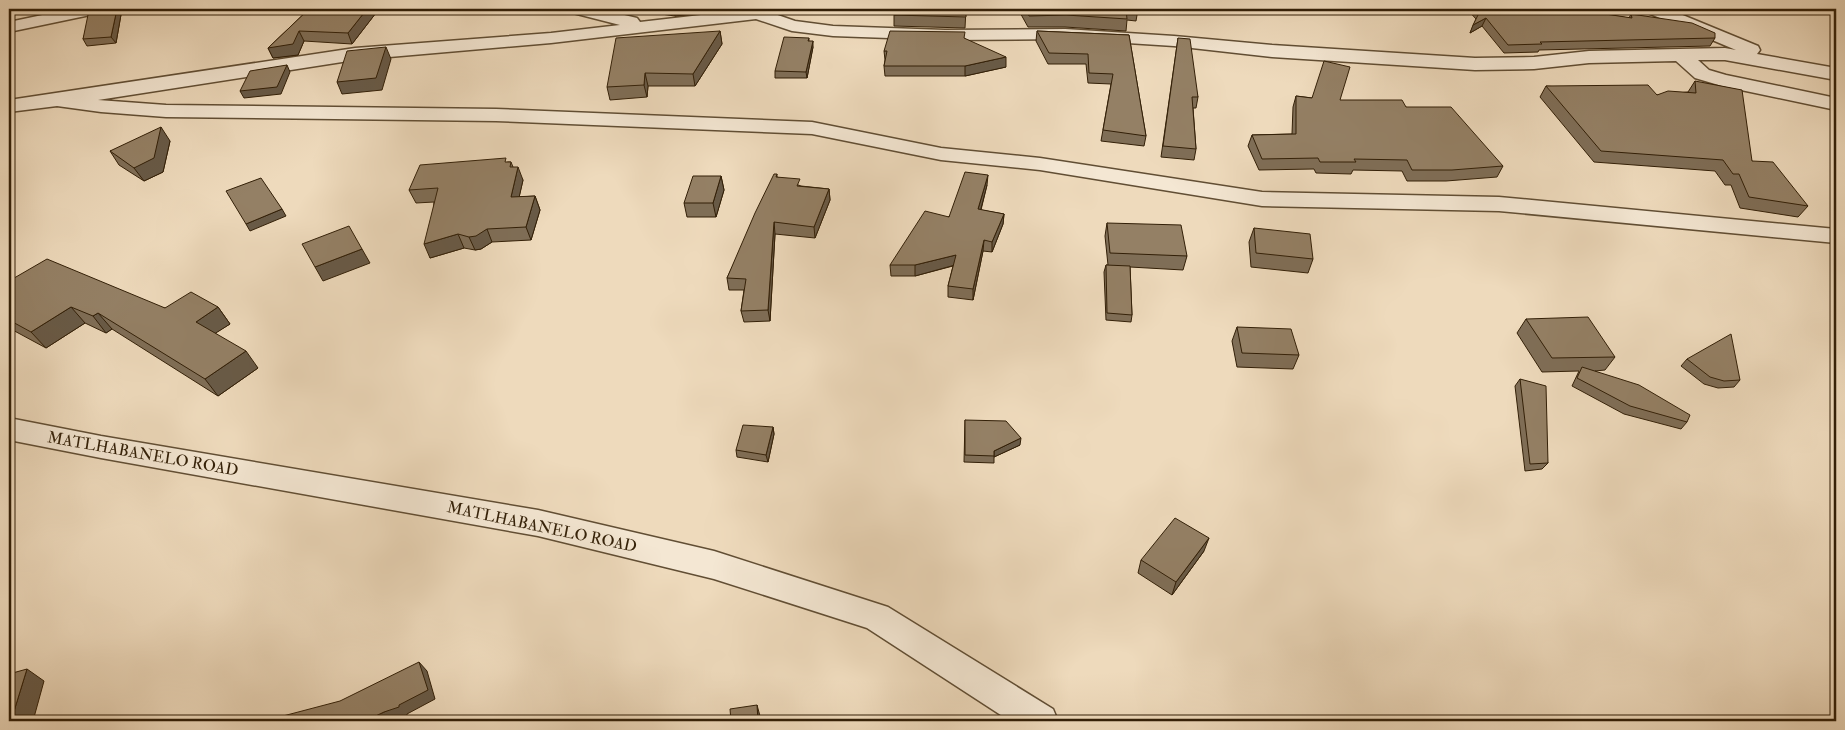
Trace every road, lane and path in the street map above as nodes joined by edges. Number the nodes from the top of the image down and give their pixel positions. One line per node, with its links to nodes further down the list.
1 (95, 9): 7 (street)
2 (579, 9): 6 (street)
3 (1634, 9): 5 (street)
4 (760, 11): 6 (street); 8 (street)
5 (1660, 12): 9 (street)
6 (646, 25): 11 (street)
7 (9, 27)
8 (1681, 55): 9 (street); 12 (street)
9 (1782, 63): 10 (street)
10 (1836, 74)
11 (57, 100): 13 (street); 14 (street)
12 (1836, 104)
13 (9, 106)
14 (1836, 236)
15 (9, 429): 16 (street, MATLHABANELO ROAD)
16 (1041, 721)

